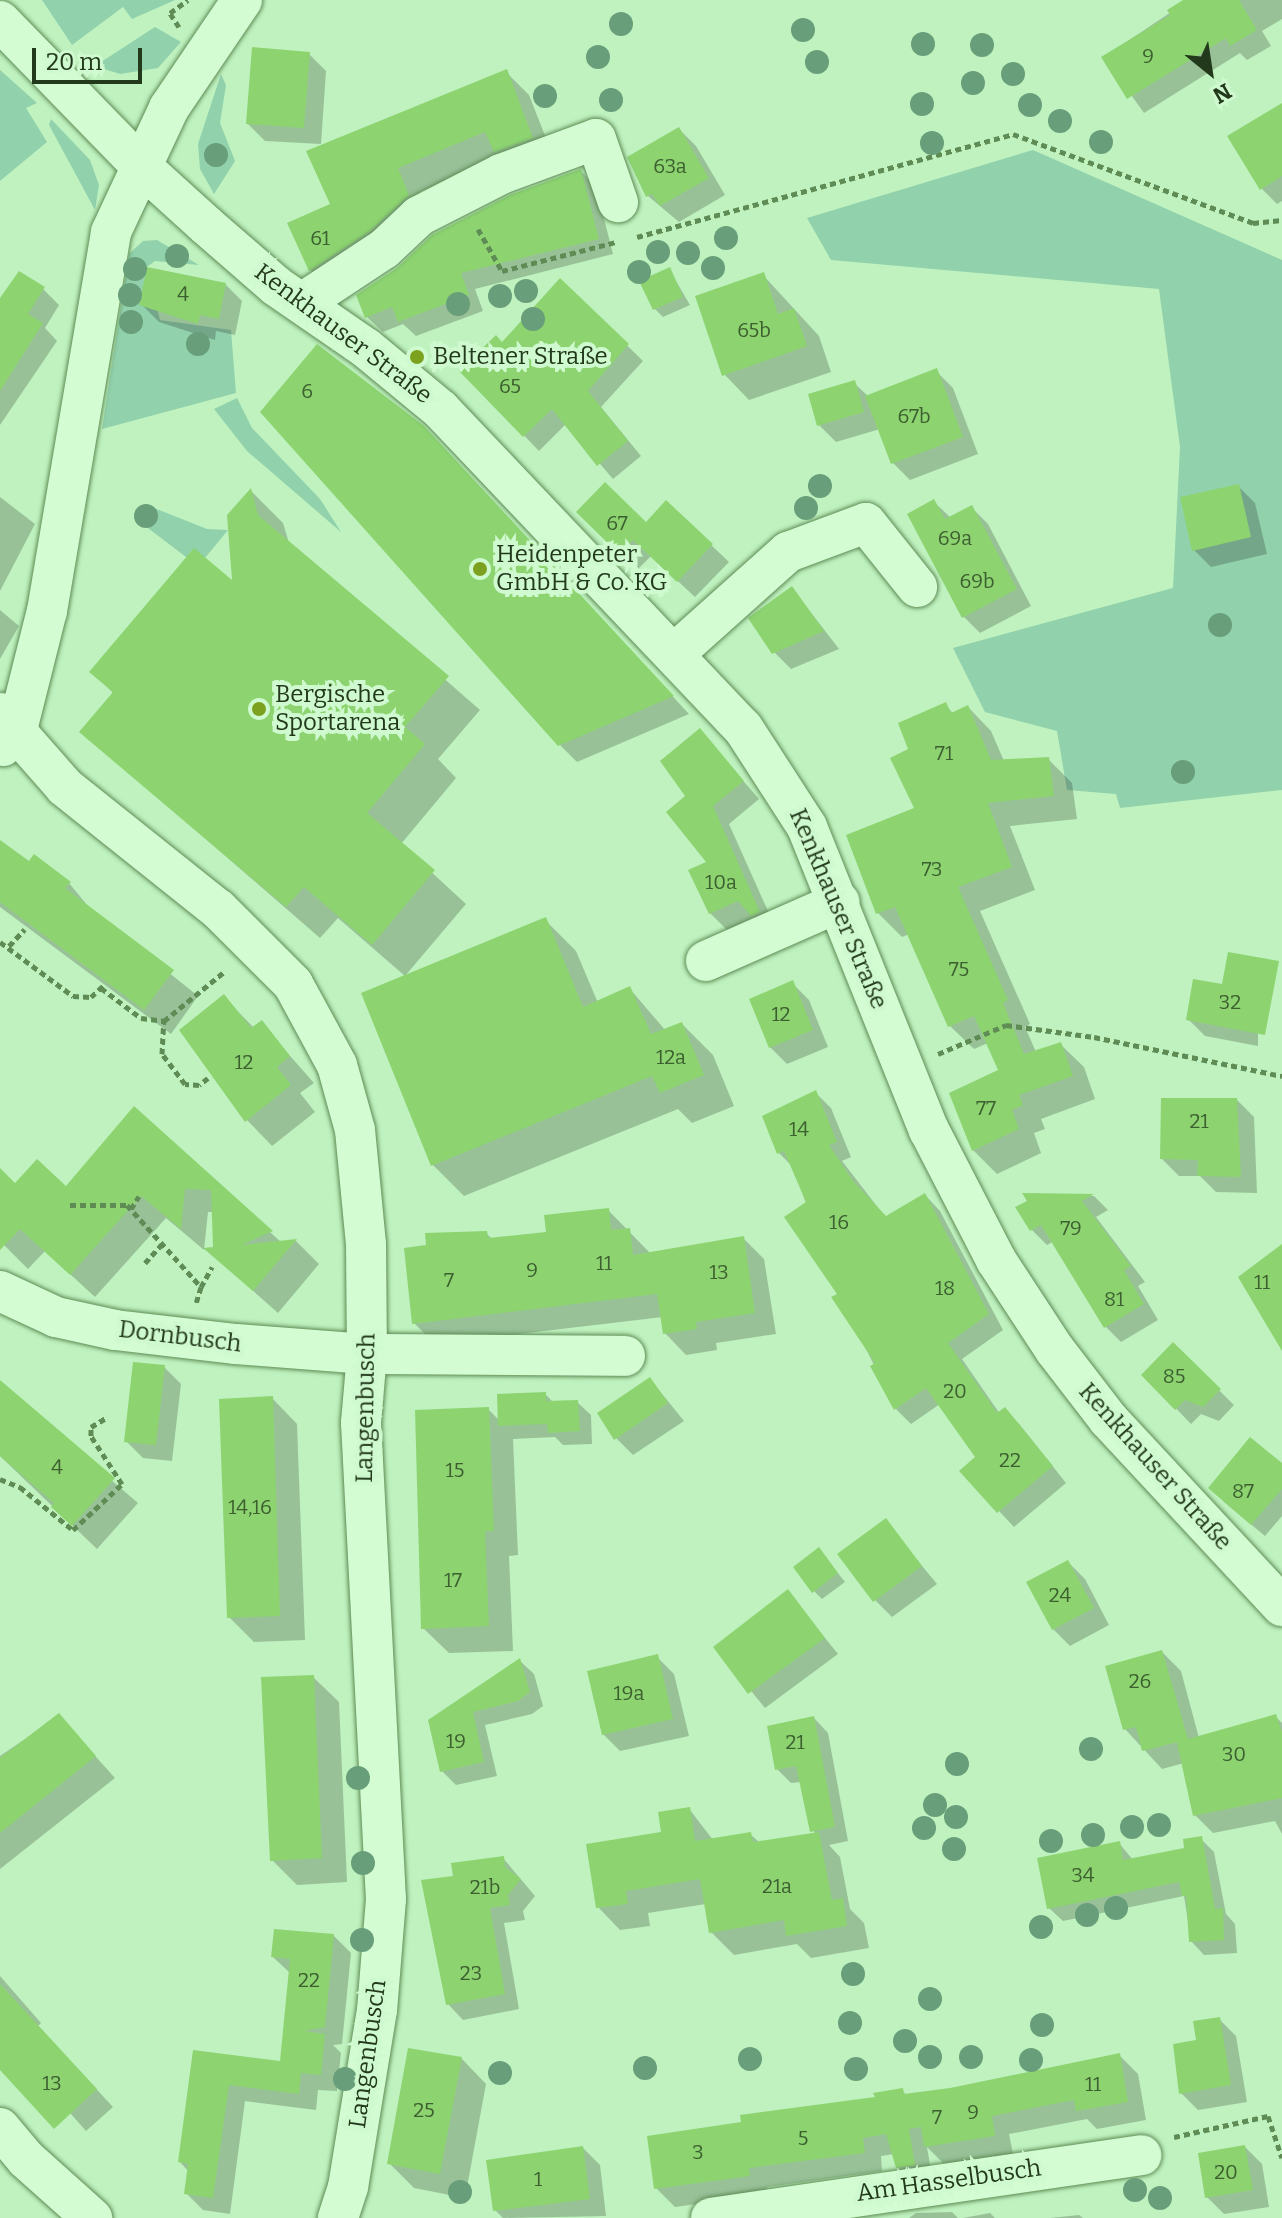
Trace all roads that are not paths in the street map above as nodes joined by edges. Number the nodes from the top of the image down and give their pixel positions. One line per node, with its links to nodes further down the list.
1 (242, 0): 3 (street)
2 (0, 21): 3 (street, Kenkhauser Straße)
3 (143, 168): 5 (street, Kenkhauser Straße); 8 (street)
4 (624, 227): 5 (street)
5 (302, 303): 7 (street, Kenkhauser Straße)
6 (917, 587): 7 (street)
7 (675, 653): 9 (street, Kenkhauser Straße)
8 (6, 731): 12 (street, Langenbusch)
9 (840, 902): 10 (street); 14 (street, Kenkhauser Straße)
10 (706, 961)
11 (0, 1291): 12 (street, Dornbusch)
12 (367, 1354): 13 (street, Dornbusch); 18 (street, Langenbusch)
13 (625, 1356)
14 (1282, 1606)
15 (0, 2128): 17 (street)
16 (1141, 2155): 19 (street, Am Hasselbusch)
17 (92, 2218)
18 (338, 2218)
19 (711, 2218)

